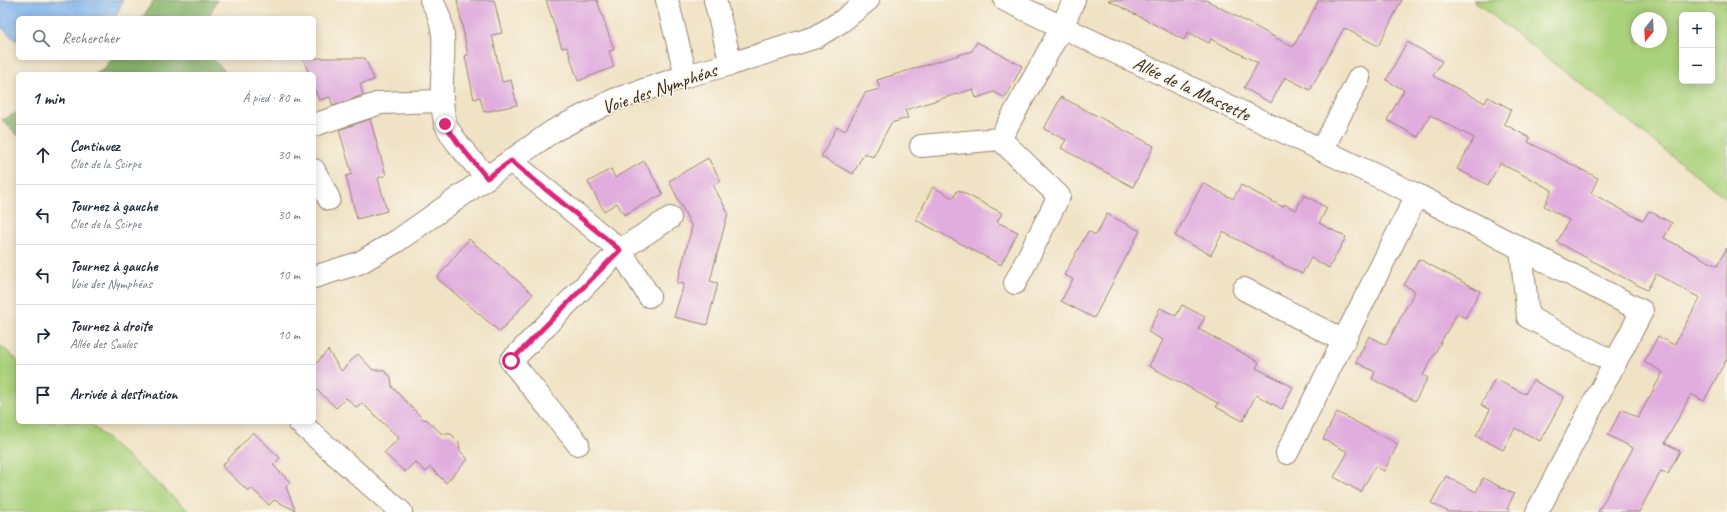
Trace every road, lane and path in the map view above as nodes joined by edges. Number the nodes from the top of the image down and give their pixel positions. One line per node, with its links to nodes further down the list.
1 (431, 0): 11 (street)
2 (667, 0): 9 (street)
3 (715, 0): 8 (street)
4 (868, 0): 8 (street, Voie des Nymphéas)
5 (1005, 0): 7 (street, Allée de la Massette)
6 (1074, 0): 7 (street)
7 (1062, 27): 13 (street); 15 (street, Allée de la Massette)
8 (732, 64): 9 (street, Voie des Nymphéas)
9 (686, 76): 16 (street, Voie des Nymphéas)
10 (1359, 78): 15 (street)
11 (441, 101): 12 (street); 18 (street)
12 (316, 124)
13 (1000, 139): 14 (street); 25 (street)
14 (921, 146)
15 (1322, 150): 19 (street, Allée de la Massette)
16 (511, 161): 18 (street, Voie des Nymphéas); 23 (street)
17 (316, 174): 20 (street)
18 (487, 178): 24 (street, Voie des Nymphéas)
19 (1417, 195): 22 (street, Allée de la Massette); 28 (street)
20 (329, 199)
21 (670, 218): 23 (street)
22 (1521, 249): 29 (street); 29 (street, Allée de la Massette)
23 (620, 250): 27 (street); 31 (street)
24 (316, 276)
25 (1015, 283)
26 (1244, 289): 28 (street)
27 (649, 296)
28 (1344, 341): 32 (street)
29 (1615, 363): 34 (street, Allée de la Massette)
30 (301, 424): 33 (street)
31 (578, 444)
32 (1288, 453)
33 (401, 512)
34 (1537, 512)

